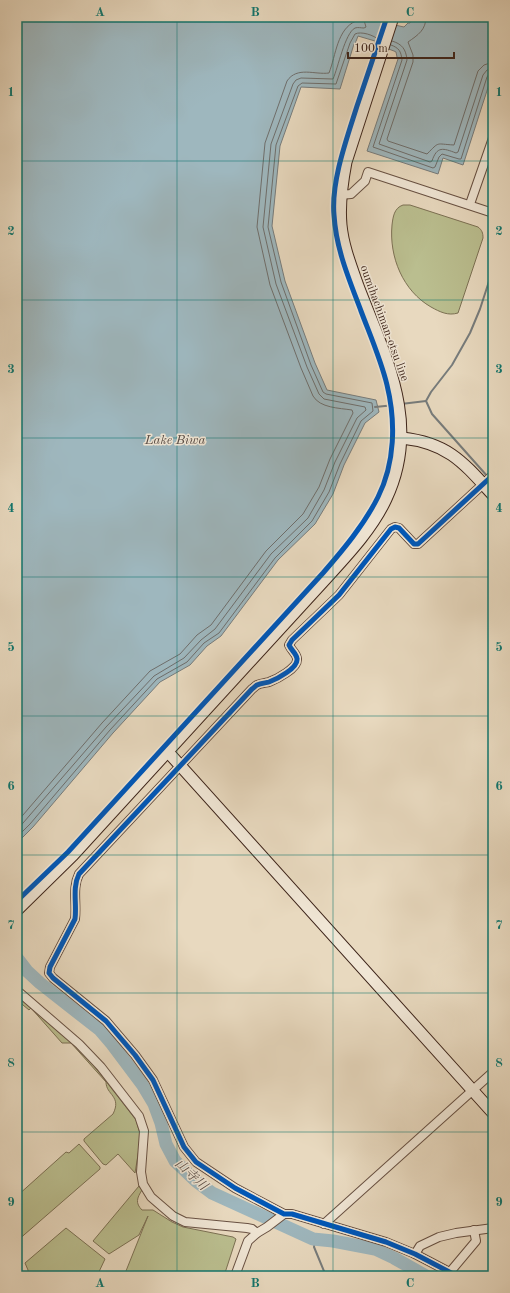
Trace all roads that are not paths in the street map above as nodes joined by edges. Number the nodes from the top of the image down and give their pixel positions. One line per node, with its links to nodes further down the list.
1 (392, 20): 3 (main road, oumihachiman-otsu line)
2 (493, 138): 4 (street)
3 (340, 195): 4 (street); 6 (main road, oumihachiman-otsu line)
4 (470, 204): 5 (street)
5 (493, 213)
6 (402, 438): 7 (main road); 9 (main road, oumihachiman-otsu line)
7 (489, 479): 8 (main road); 10 (street)
8 (493, 495)
9 (168, 752): 10 (main road); 11 (main road, oumihachiman-otsu line)
10 (180, 766): 14 (main road); 16 (street)
11 (17, 910)
12 (17, 992): 20 (street)
13 (493, 1072): 14 (street)
14 (472, 1090): 15 (main road); 17 (street)
15 (493, 1113)
16 (282, 1215): 17 (street); 20 (street)
17 (324, 1224): 21 (street)
18 (493, 1228): 19 (street)
19 (474, 1230): 21 (street); 22 (street)
20 (257, 1232): 23 (street)
21 (415, 1254): 22 (street)
22 (453, 1274)
23 (235, 1276)

